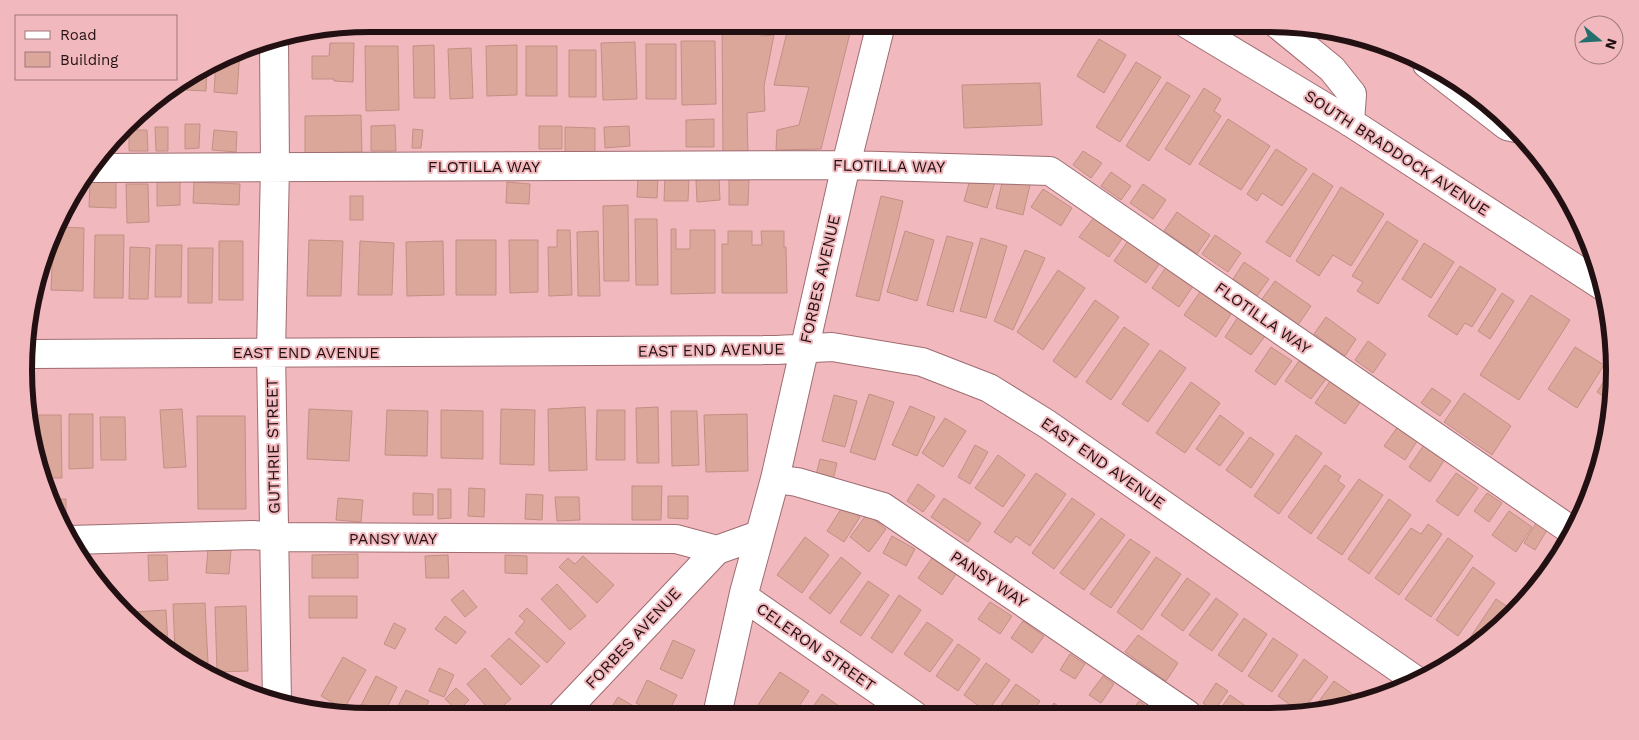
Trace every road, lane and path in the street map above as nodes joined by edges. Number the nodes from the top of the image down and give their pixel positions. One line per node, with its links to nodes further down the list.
1 (879, 32): 6 (street, FORBES AVENUE)
2 (1200, 32): 5 (street, SOUTH BRADDOCK AVENUE)
3 (1288, 33): 5 (street)
4 (274, 47): 7 (street, GUTHRIE STREET)
5 (1350, 122): 9 (street, SOUTH BRADDOCK AVENUE)
6 (846, 164): 7 (street, FLOTILLA WAY); 10 (street, FORBES AVENUE); 14 (street, FLOTILLA WAY)
7 (275, 166): 8 (street, FLOTILLA WAY); 11 (street, GUTHRIE STREET)
8 (100, 168)
9 (1594, 281)
10 (805, 349): 11 (street, EAST END AVENUE); 13 (street, FORBES AVENUE); 20 (street, EAST END AVENUE)
11 (271, 352): 12 (street, EAST END AVENUE); 16 (street, GUTHRIE STREET)
12 (33, 354)
13 (775, 479): 15 (street, FORBES AVENUE); 25 (street, PANSY WAY)
14 (1567, 528)
15 (759, 535): 18 (street, FORBES AVENUE); 19 (street, FORBES AVENUE)
16 (275, 537): 17 (street, PANSY WAY); 18 (street, PANSY WAY); 21 (street, GUTHRIE STREET)
17 (78, 540)
18 (717, 550): 22 (street, FORBES AVENUE)
19 (744, 597): 23 (street, FORBES AVENUE); 24 (street, CELERON STREET)
20 (1410, 676)
21 (277, 694)
22 (568, 708)
23 (719, 708)
24 (905, 708)
25 (1178, 708)

